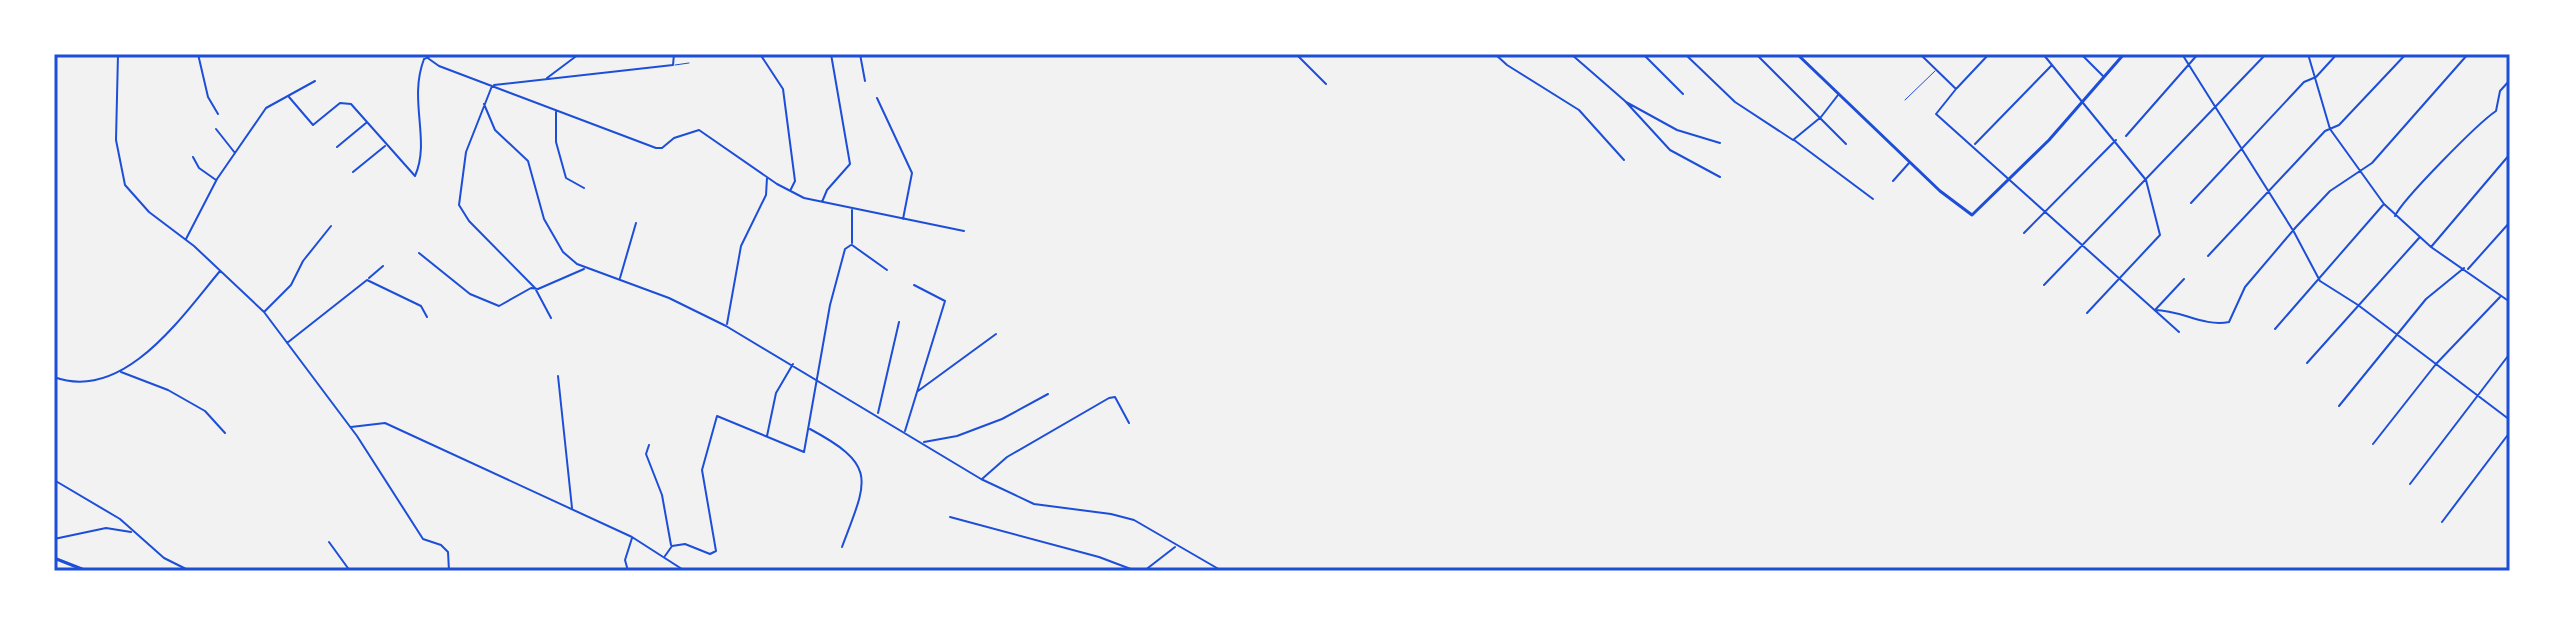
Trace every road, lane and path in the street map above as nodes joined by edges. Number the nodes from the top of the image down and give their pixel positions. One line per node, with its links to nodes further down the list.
1 (118, 54): 99 (street)
2 (198, 54): 54 (street)
3 (422, 54): 29 (street)
4 (434, 54): 29 (street)
5 (579, 54): 37 (street)
6 (674, 54): 32 (street)
7 (760, 54): 82 (street)
8 (831, 54): 85 (street)
9 (860, 54): 40 (street)
10 (1296, 54): 41 (street)
11 (1495, 54): 71 (street)
12 (1571, 54): 50 (street)
13 (1643, 54): 44 (street)
14 (1685, 54): 60 (street)
15 (1756, 54): 55 (street)
16 (1797, 54): 45 (street)
17 (1920, 54): 34 (street)
18 (1989, 54): 43 (street)
19 (2043, 54): 31 (street)
20 (2081, 54): 35 (street)
21 (2124, 54): 35 (street)
22 (2182, 54): 33 (street)
23 (2198, 54): 33 (street)
24 (2266, 54): 52 (street)
25 (2308, 54): 36 (street)
26 (2337, 54): 36 (street)
27 (2406, 54): 58 (street)
28 (2468, 54): 73 (street)
29 (427, 58): 42 (street); 64 (street)
30 (689, 63): 32 (lane)
31 (2052, 64): 48 (street); 65 (street)
32 (673, 65): 37 (street)
33 (2188, 65): 52 (street); 59 (street)
34 (1936, 70): 43 (street); 49 (lane)
35 (2104, 76): 48 (street)
36 (2316, 77): 58 (street); 67 (street)
37 (546, 79): 42 (street)
38 (2510, 80): 90 (street)
39 (315, 81): 46 (street)
40 (865, 81)
41 (1326, 84)
42 (493, 85): 51 (street); 53 (street)
43 (1956, 89): 65 (street)
44 (1683, 94)
45 (1839, 94): 55 (street); 72 (street)
46 (289, 97): 56 (street); 68 (street)
47 (877, 98): 91 (street)
48 (2083, 99): 61 (street); 77 (street)
49 (1905, 100)
50 (1625, 101): 62 (street); 76 (street)
51 (484, 104): 106 (street); 117 (street)
52 (2214, 107): 67 (street); 79 (street)
53 (556, 111): 75 (street); 81 (street)
54 (218, 114)
55 (1821, 117): 60 (street); 63 (street)
56 (367, 122): 64 (street); 66 (street)
57 (216, 129): 68 (street)
58 (2330, 129): 73 (street); 83 (street)
59 (2126, 136)
60 (1793, 140): 84 (street)
61 (2116, 140): 79 (street); 89 (street)
62 (1720, 143)
63 (1846, 144)
64 (386, 145): 74 (street)
65 (1975, 145): 77 (street)
66 (337, 147)
67 (2241, 148): 83 (street); 86 (street)
68 (235, 153): 78 (street)
69 (2510, 154): 102 (street)
70 (193, 157): 78 (street)
71 (1624, 160)
72 (1909, 162): 77 (street); 80 (street)
73 (2360, 168): 87 (street); 96 (street)
74 (353, 172)
75 (767, 177): 82 (street); 127 (street)
76 (1720, 177)
77 (2011, 178): 89 (street)
78 (216, 180): 99 (street)
79 (2146, 180): 100 (street); 111 (street)
80 (1893, 181)
81 (584, 188)
82 (790, 191): 85 (street)
83 (2268, 193): 96 (street); 104 (street)
84 (1873, 199)
85 (822, 203): 88 (street)
86 (2191, 203)
87 (2384, 204): 90 (street); 110 (street)
88 (852, 209): 91 (street); 101 (street)
89 (2046, 211): 97 (street); 100 (street)
90 (2395, 216): 98 (street)
91 (902, 220): 95 (street)
92 (2510, 222): 107 (street)
93 (636, 223): 112 (street)
94 (331, 226): 122 (street)
95 (964, 231)
96 (2294, 232): 110 (street); 121 (street)
97 (2024, 233)
98 (2419, 237): 102 (street); 120 (street)
99 (185, 240): 108 (street)
100 (2083, 244): 111 (street); 116 (street)
101 (851, 245): 109 (street); 140 (street)
102 (2431, 247): 107 (street)
103 (419, 253): 117 (street)
104 (2208, 256)
105 (383, 266): 114 (street)
106 (585, 268): 112 (street); 117 (street)
107 (2466, 269): 118 (street); 131 (street)
108 (221, 270): 122 (street); 137 (street)
109 (887, 270)
110 (2317, 276): 120 (street); 128 (street)
111 (2120, 278): 121 (street); 123 (street)
112 (620, 279): 127 (street)
113 (2184, 279): 121 (street)
114 (369, 280): 124 (street); 132 (street)
115 (914, 285): 141 (street)
116 (2044, 285)
117 (535, 288): 125 (street)
118 (2501, 296): 119 (street); 136 (street)
119 (2510, 302)
120 (2358, 305): 131 (street); 134 (street)
121 (2155, 310): 129 (street)
122 (264, 312): 132 (street)
123 (2087, 313)
124 (427, 317)
125 (551, 318)
126 (899, 322): 145 (street)
127 (726, 326): 135 (street)
128 (2275, 329)
129 (2179, 332)
130 (996, 334): 141 (street)
131 (2397, 334): 136 (street); 144 (street)
132 (287, 343): 148 (street)
133 (2508, 356): 143 (street)
134 (2307, 363)
135 (793, 364): 140 (street); 153 (street)
136 (2436, 364): 143 (street); 155 (street)
137 (121, 371): 139 (street); 152 (street)
138 (558, 376): 160 (street)
139 (54, 377)
140 (817, 378): 145 (street); 149 (street)
141 (917, 392): 150 (street)
142 (1048, 394): 154 (street)
143 (2478, 396): 146 (street); 159 (street)
144 (2339, 406)
145 (878, 414): 150 (street)
146 (2510, 420)
147 (1129, 423): 157 (street)
148 (351, 427): 160 (street); 175 (street)
149 (809, 428): 153 (street); 169 (street)
150 (904, 432): 154 (street)
151 (2510, 432): 162 (street)
152 (225, 433)
153 (767, 437): 167 (street)
154 (921, 443): 157 (street)
155 (2373, 444)
156 (649, 445): 167 (street)
157 (981, 479): 168 (street)
158 (54, 480): 163 (street)
159 (2410, 484)
160 (572, 508): 164 (street)
161 (950, 517): 178 (street)
162 (2442, 522)
163 (133, 531): 165 (street); 173 (street)
164 (632, 537): 170 (street); 176 (street)
165 (54, 539)
166 (329, 542): 174 (street)
167 (672, 546): 170 (street)
168 (1176, 546): 179 (street); 180 (street)
169 (842, 547)
170 (665, 556): 177 (street)
171 (54, 558): 172 (street)
172 (87, 571)
173 (190, 571)
174 (350, 571)
175 (449, 571)
176 (628, 571)
177 (685, 571)
178 (1136, 571)
179 (1144, 571)
180 (1222, 571)

